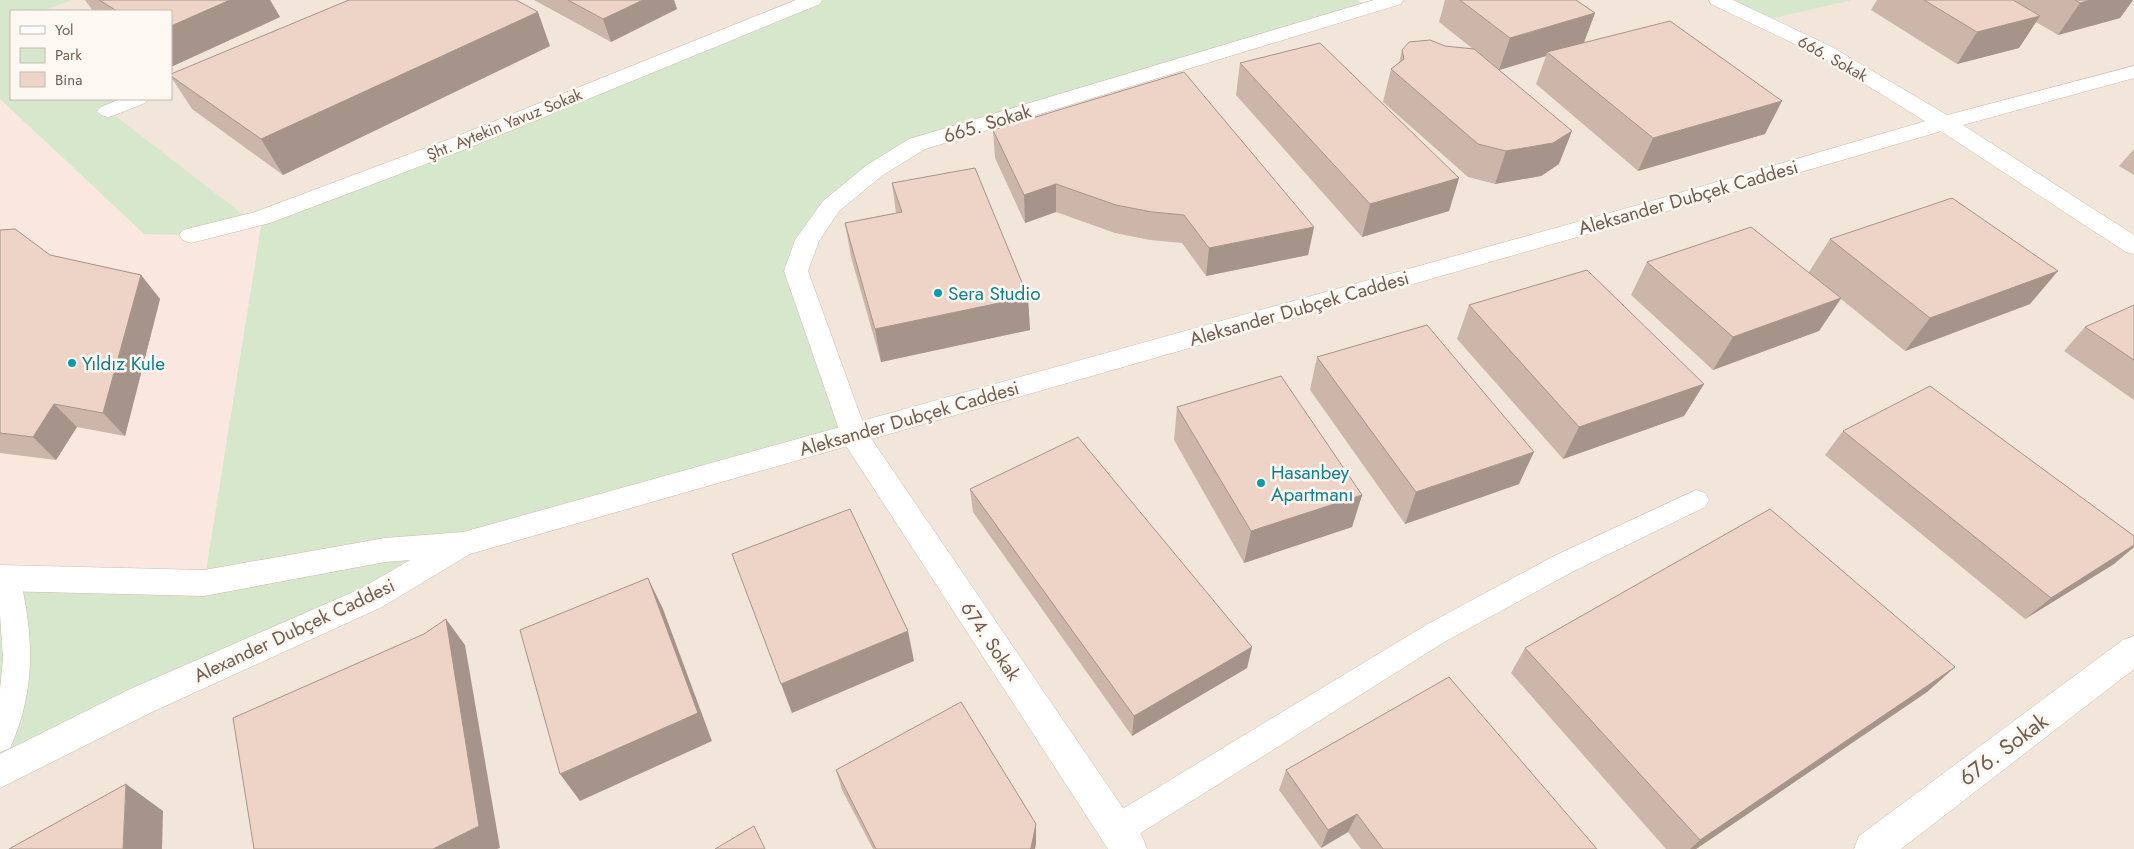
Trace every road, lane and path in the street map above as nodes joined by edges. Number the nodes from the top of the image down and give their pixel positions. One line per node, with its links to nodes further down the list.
1 (813, 0): 8 (street, Şht. Aytekin Yavuz Sokak)
2 (1394, 0): 10 (street, 665. Sokak)
3 (1718, 0): 7 (street, 666. Sokak)
4 (2134, 72): 7 (street, Aleksander Dubçek Caddesi)
5 (136, 100): 6 (street)
6 (108, 111)
7 (1944, 123): 9 (street, 666. Sokak); 10 (street, Aleksander Dubçek Caddesi)
8 (191, 235)
9 (2134, 246)
10 (853, 434): 12 (street, Aleksander Dubçek Caddesi); 17 (street, 674. Sokak)
11 (1696, 500): 17 (lane)
12 (463, 544): 13 (street, Alexander Dubçek Caddesi); 16 (street, Alexander Dubçek Caddesi)
13 (4, 578): 15 (lane)
14 (2134, 650): 18 (street, 676. Sokak)
15 (0, 738)
16 (0, 772)
17 (1123, 839)
18 (1872, 849)

